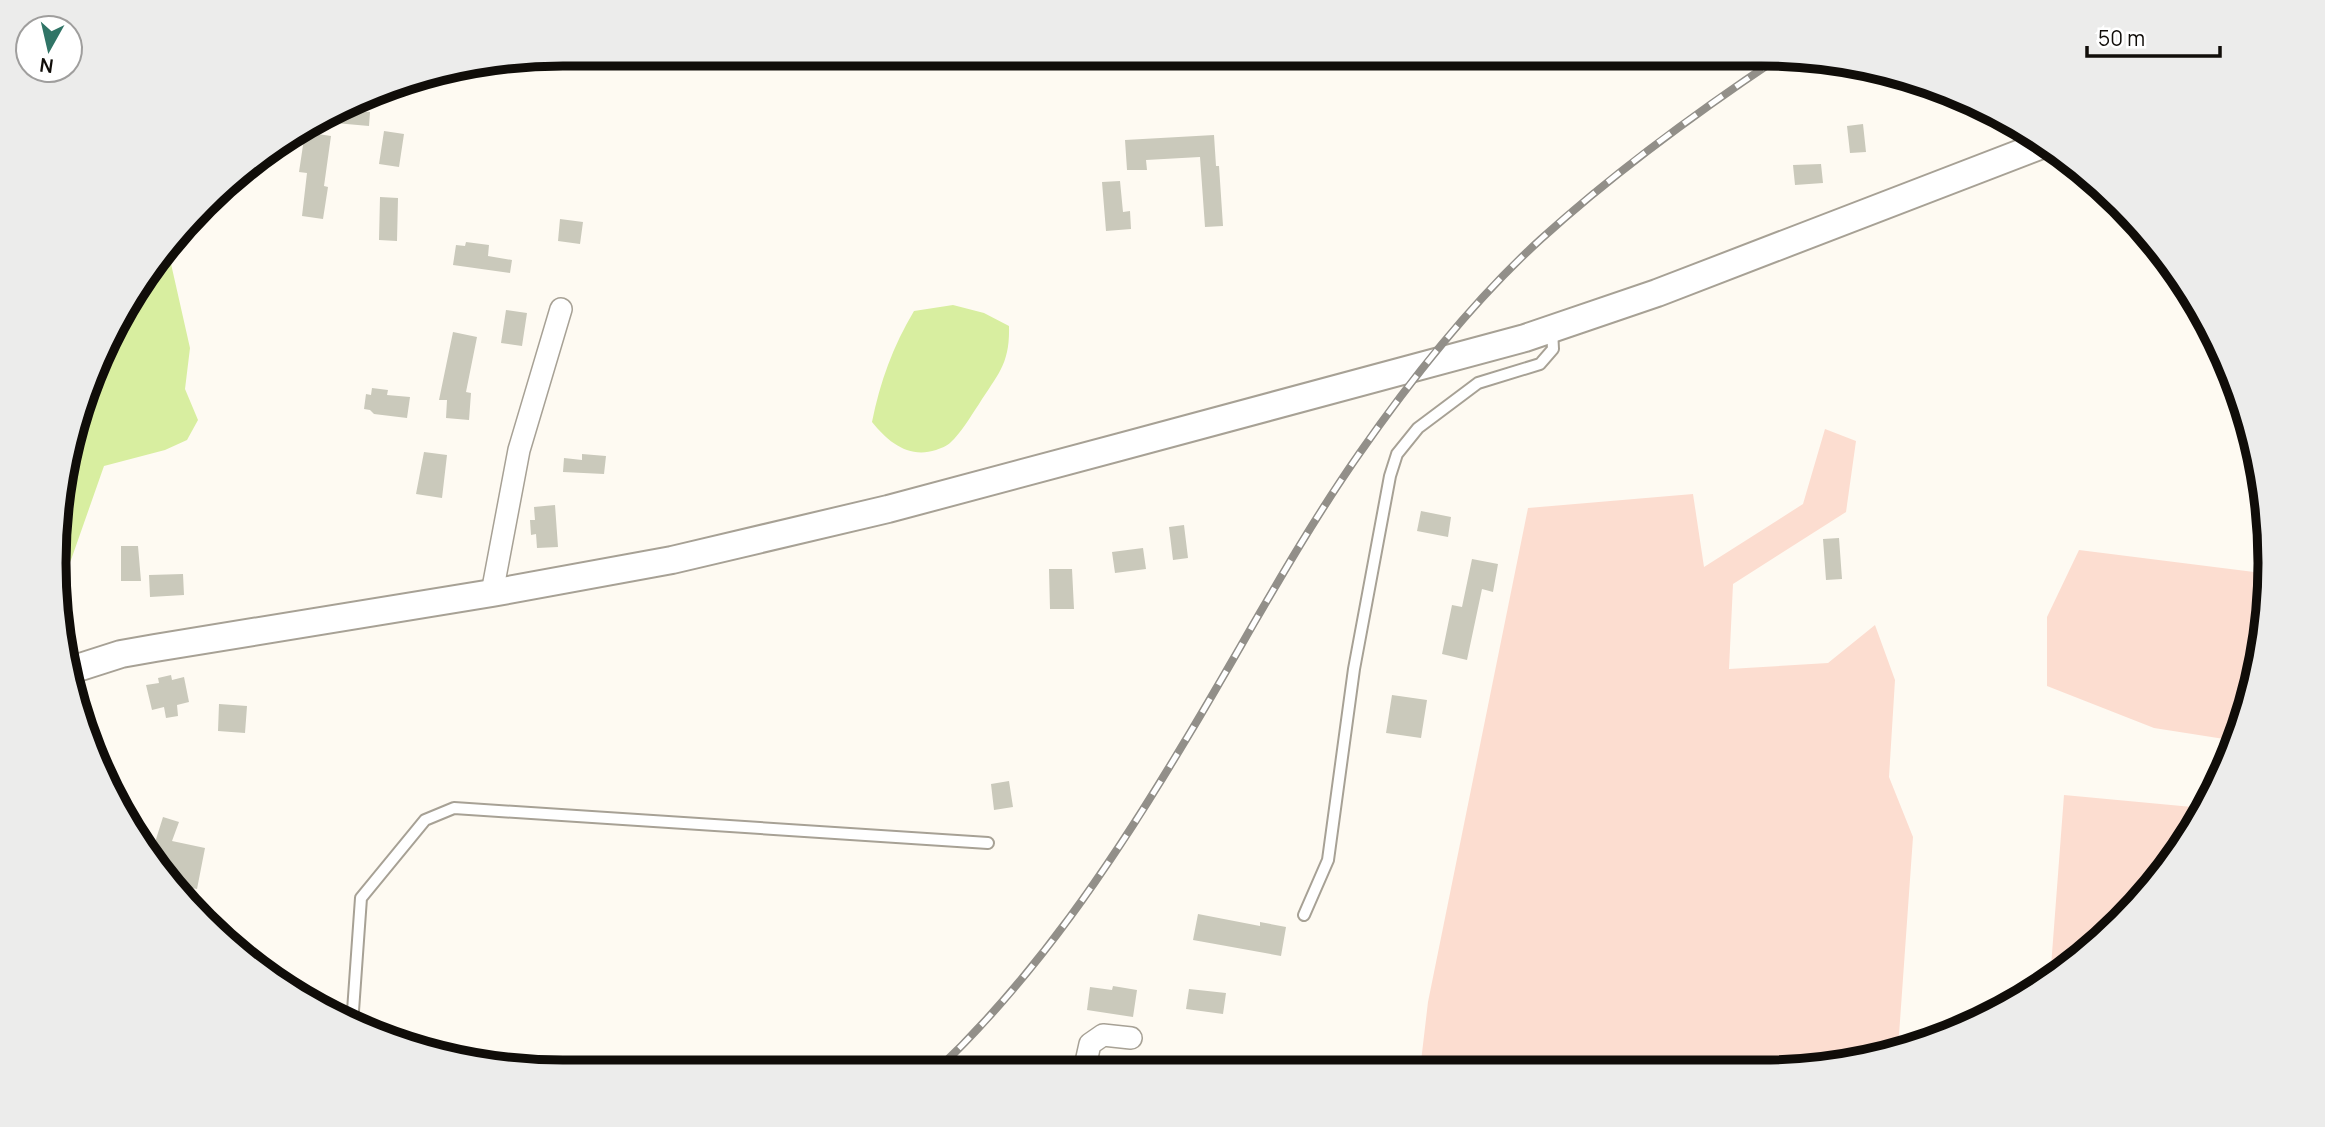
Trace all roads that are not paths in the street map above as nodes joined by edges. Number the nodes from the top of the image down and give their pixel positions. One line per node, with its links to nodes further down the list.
1 (2035, 148): 3 (street)
2 (561, 309): 4 (street)
3 (1552, 328): 4 (street); 7 (lane)
4 (492, 593): 5 (street)
5 (78, 668)
6 (988, 843): 8 (lane)
7 (1304, 915)
8 (353, 1013)
9 (1131, 1038): 10 (street)
10 (1086, 1060)

